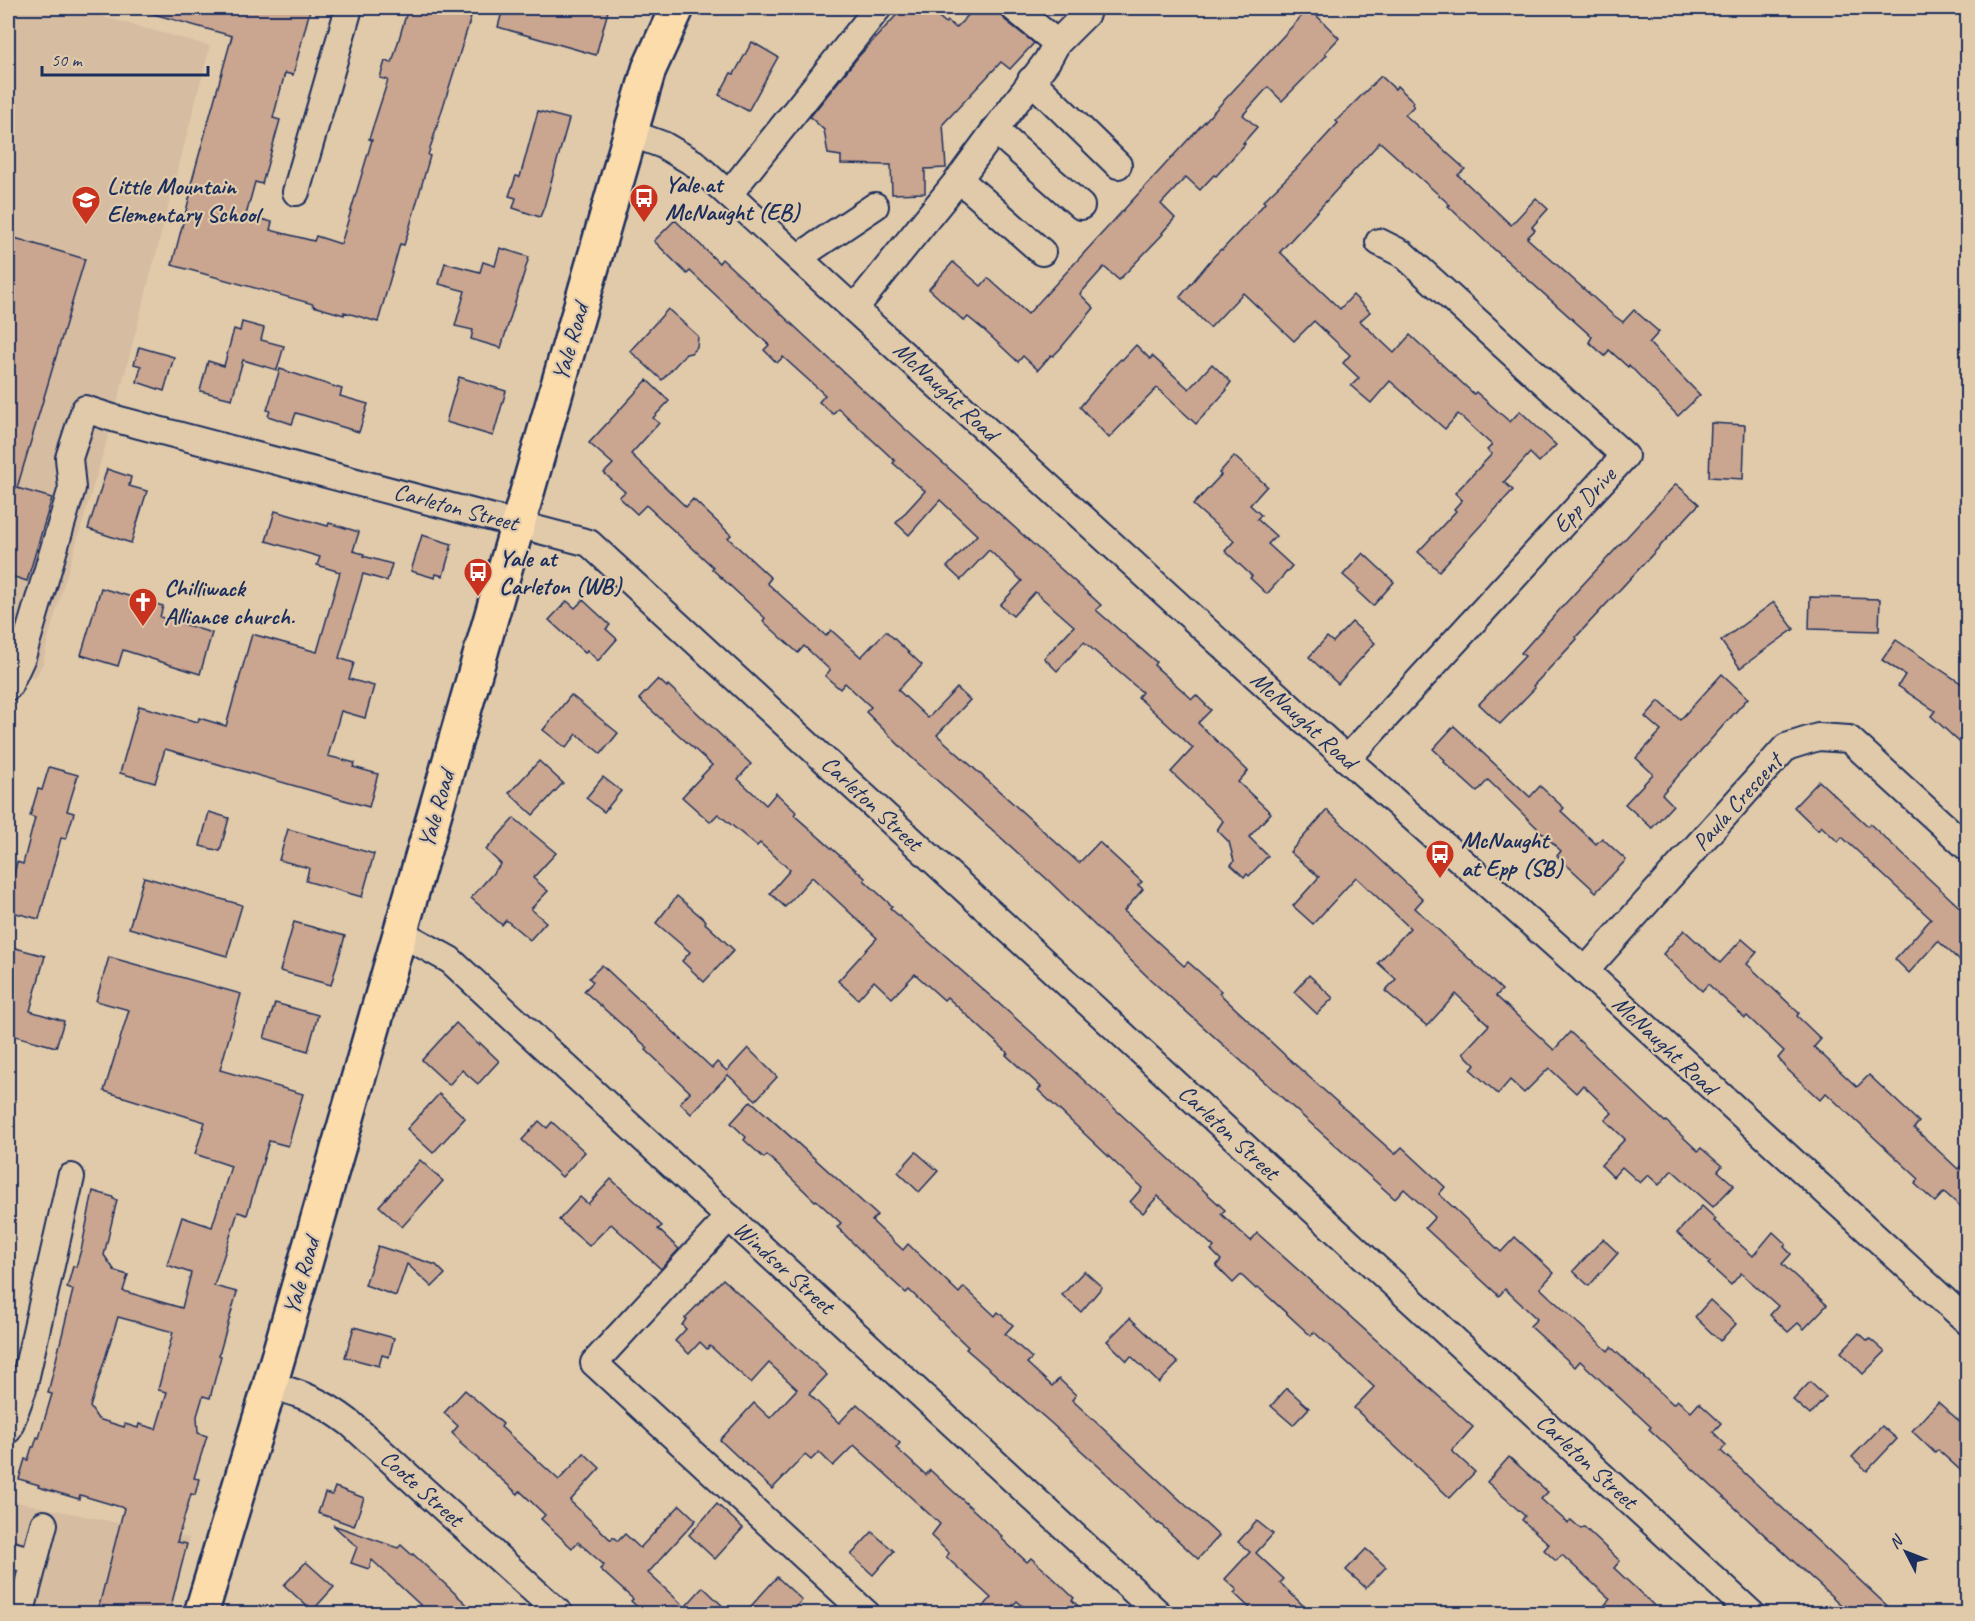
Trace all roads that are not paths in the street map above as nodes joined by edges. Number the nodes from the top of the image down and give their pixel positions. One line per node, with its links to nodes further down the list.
1 (349, 8): 12 (street)
2 (677, 8): 9 (main road, Yale Road)
3 (878, 8): 13 (street)
4 (1014, 8): 6 (street)
5 (1088, 8): 6 (street)
6 (1057, 43): 7 (street)
7 (1032, 80): 8 (street); 10 (street)
8 (994, 130): 11 (street); 15 (street)
9 (630, 134): 13 (street, McNaught Road); 20 (main road, Yale Road)
10 (1118, 165)
11 (959, 179): 17 (street); 19 (street)
12 (296, 192)
13 (729, 194): 18 (street, McNaught Road)
14 (875, 206): 18 (street)
15 (1081, 206)
16 (1379, 242): 23 (street, Epp Drive)
17 (1042, 252)
18 (799, 257): 19 (street, McNaught Road)
19 (855, 308): 23 (street, McNaught Road)
20 (517, 523): 21 (street, Carleton Street); 25 (main road, Yale Road); 40 (street, Carleton Street)
21 (16, 645): 22 (street, Carleton Street)
22 (8, 687)
23 (1347, 759): 26 (street, McNaught Road)
24 (1968, 848): 26 (street, Paula Crescent)
25 (401, 933): 28 (street, Windsor Street); 30 (main road, Yale Road)
26 (1585, 971): 29 (street, McNaught Road)
27 (71, 1177): 31 (street)
28 (729, 1217): 38 (street); 39 (street, Windsor Street)
29 (1968, 1322)
30 (270, 1385): 36 (main road, Yale Road); 37 (street, Coote Street)
31 (8, 1430)
32 (44, 1524): 34 (street)
33 (8, 1554): 34 (street)
34 (34, 1561): 35 (street)
35 (21, 1611)
36 (201, 1614)
37 (560, 1614)
38 (867, 1614)
39 (1159, 1614)
40 (1752, 1614)

